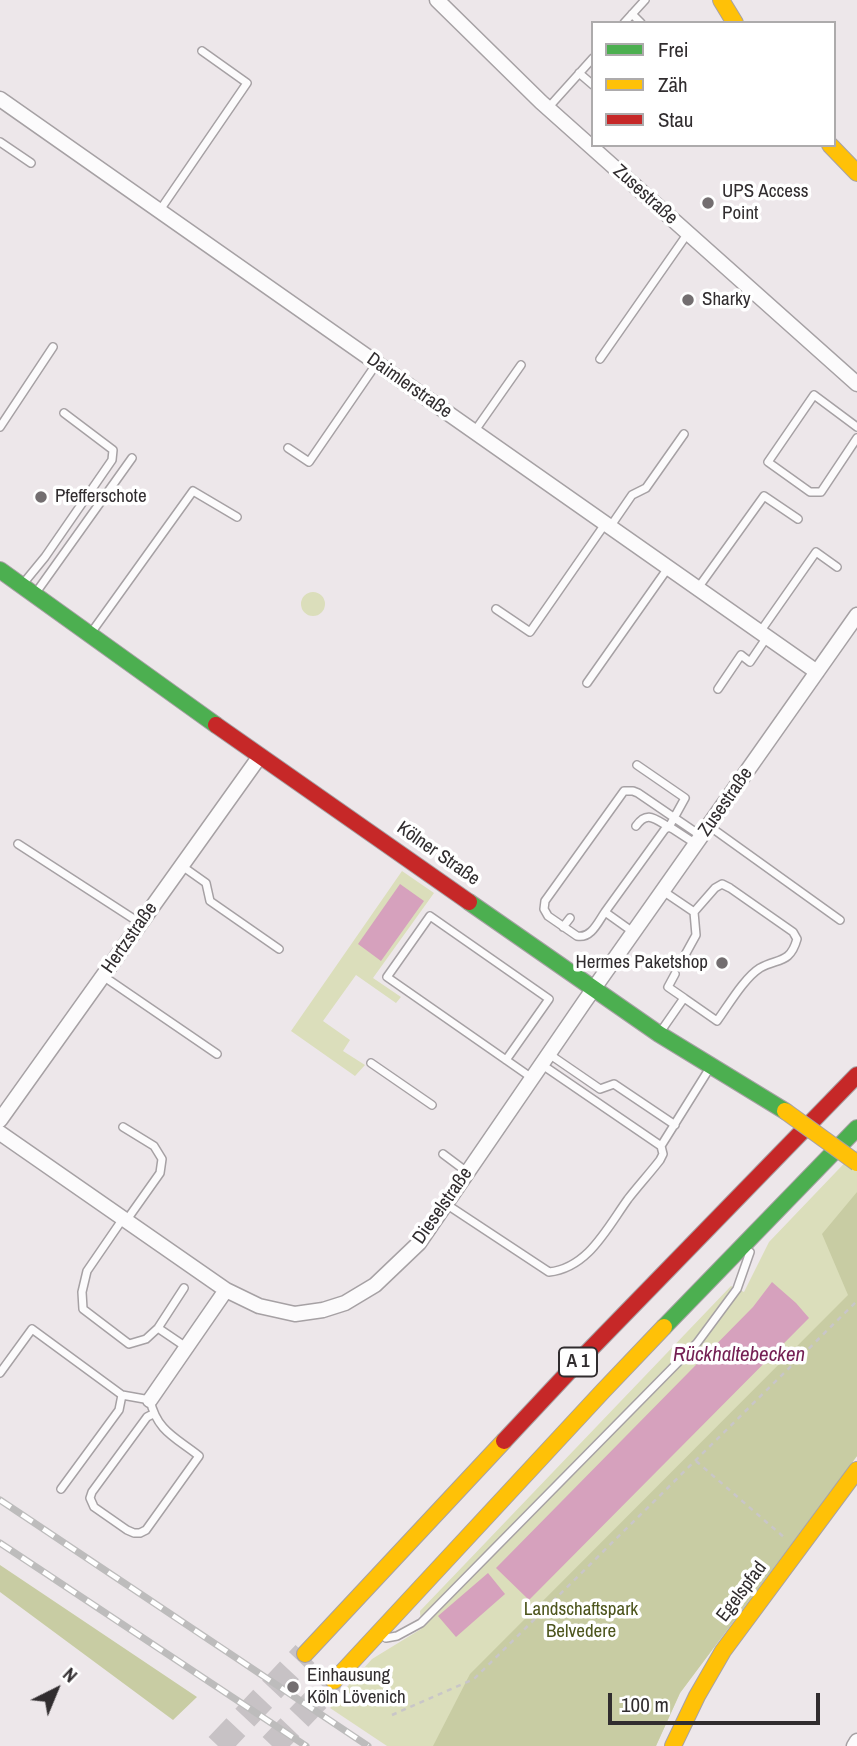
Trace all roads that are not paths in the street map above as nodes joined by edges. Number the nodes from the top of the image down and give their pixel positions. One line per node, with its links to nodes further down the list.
1 (437, 0): 13 (street, Zusestraße)
2 (645, 0): 4 (lane)
3 (721, 0): 7 (main road)
4 (632, 14): 5 (lane); 6 (lane)
5 (626, 21)
6 (639, 21)
7 (734, 21)
8 (202, 51): 20 (lane)
9 (591, 60): 10 (lane)
10 (579, 73): 11 (lane); 13 (lane)
11 (591, 83)
12 (0, 99): 20 (street, Daimlerstraße)
13 (548, 108): 15 (street, Zusestraße)
14 (0, 142): 18 (lane)
15 (591, 146)
16 (592, 147): 21 (street, Zusestraße)
17 (832, 147): 19 (main road)
18 (31, 163)
19 (857, 173)
20 (159, 211): 24 (street, Daimlerstraße)
21 (688, 233): 23 (lane); 26 (street, Zusestraße)
22 (53, 347): 28 (lane)
23 (600, 359)
24 (377, 363): 30 (street, Daimlerstraße); 33 (lane)
25 (521, 365): 30 (lane)
26 (857, 384)
27 (64, 413): 42 (lane)
28 (0, 427)
29 (857, 427): 32 (lane)
30 (474, 432): 37 (street, Daimlerstraße)
31 (684, 434): 37 (lane)
32 (857, 439)
33 (288, 448)
34 (132, 458): 42 (lane)
35 (237, 517): 45 (lane)
36 (798, 519): 41 (lane)
37 (607, 525): 38 (street, Daimlerstraße); 43 (lane)
38 (668, 567): 41 (street, Daimlerstraße); 48 (lane)
39 (837, 567): 46 (lane)
40 (0, 570): 42 (main road, Kölner Straße)
41 (698, 588): 46 (street, Daimlerstraße)
42 (28, 590): 45 (main road, Kölner Straße)
43 (496, 609)
44 (857, 615): 47 (street, Zusestraße)
45 (90, 634): 50 (main road, Kölner Straße)
46 (764, 634): 47 (street, Daimlerstraße); 49 (lane)
47 (817, 672): 55 (street, Zusestraße)
48 (587, 683)
49 (718, 689)
50 (260, 756): 57 (street, Hertzstraße); 70 (main road, Kölner Straße)
51 (637, 765): 52 (lane)
52 (675, 818): 54 (lane); 55 (lane); 64 (lane)
53 (636, 826): 54 (lane)
54 (669, 827): 55 (lane); 59 (lane)
55 (702, 836): 58 (street, Zusestraße); 62 (lane)
56 (18, 844): 63 (lane)
57 (182, 865): 63 (street, Hertzstraße); 66 (lane)
58 (663, 891): 60 (lane); 65 (street, Zusestraße)
59 (605, 912): 64 (lane); 65 (lane)
60 (694, 912): 67 (lane); 71 (lane)
61 (570, 918): 64 (lane)
62 (840, 920)
63 (141, 923): 69 (street, Hertzstraße)
64 (563, 926)
65 (634, 933): 70 (street, Zusestraße)
66 (279, 949)
67 (685, 955)
68 (675, 974): 71 (lane)
69 (103, 976): 73 (lane); 81 (street, Hertzstraße)
70 (594, 988): 72 (main road, Kölner Straße); 74 (street, Dieselstraße)
71 (684, 998): 72 (lane)
72 (659, 1034): 77 (main road, Kölner Straße)
73 (217, 1054)
74 (545, 1059): 79 (street, Dieselstraße); 82 (lane); 86 (lane)
75 (506, 1060): 75 (lane); 79 (lane)
76 (372, 1063): 80 (lane)
77 (712, 1065): 82 (lane); 88 (main road, Kölner Straße, bridge)
78 (857, 1075): 103 (main road, A 1)
79 (532, 1078): 89 (street, Dieselstraße)
80 (432, 1105)
81 (0, 1120)
82 (675, 1125): 86 (lane)
83 (123, 1127): 91 (lane)
84 (857, 1128): 92 (main road, A 1)
85 (0, 1133): 91 (street, Dieselstraße)
86 (661, 1146): 90 (lane)
87 (443, 1154): 89 (lane)
88 (857, 1163)
89 (468, 1172): 90 (street, Dieselstraße)
90 (446, 1204): 94 (street, Dieselstraße)
91 (124, 1221): 94 (street, Dieselstraße); 95 (lane)
92 (759, 1230): 102 (main road, A 1); 102 (lane)
93 (184, 1288): 95 (lane)
94 (226, 1290): 96 (street)
95 (158, 1328): 96 (lane)
96 (186, 1347): 99 (street)
97 (0, 1373): 98 (lane)
98 (121, 1395): 99 (lane); 101 (lane)
99 (152, 1407): 99 (lane)
100 (857, 1470): 106 (main road, Egelspfad)
101 (61, 1489)
102 (372, 1641): 104 (main road, A 1)
103 (305, 1654)
104 (334, 1681)
105 (857, 1741): 107 (street)
106 (673, 1746)
107 (854, 1746)

